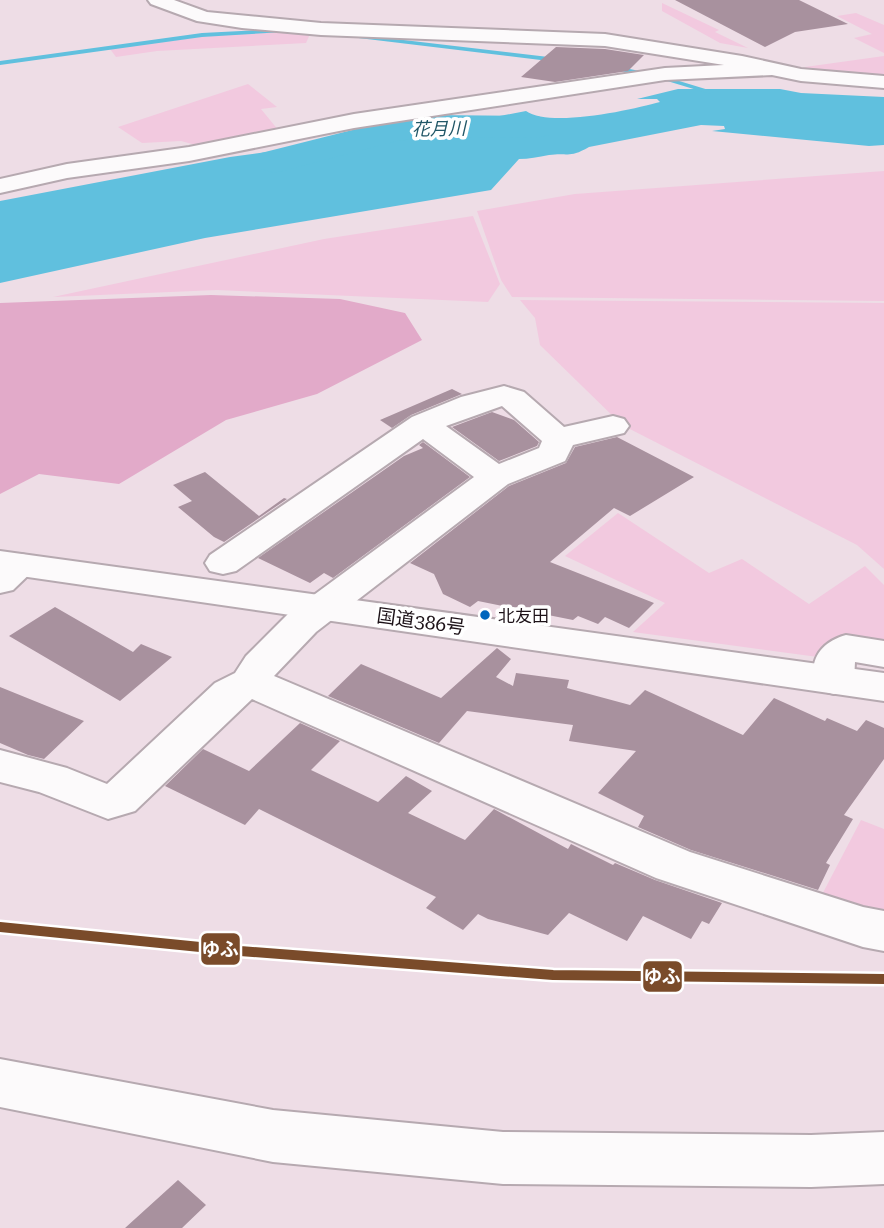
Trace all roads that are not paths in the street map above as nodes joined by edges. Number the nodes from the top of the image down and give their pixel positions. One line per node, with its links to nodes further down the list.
1 (157, 0): 2 (main road)
2 (770, 69): 3 (main road); 4 (main road)
3 (884, 82)
4 (0, 186)
5 (423, 424): 7 (main road); 8 (main road); 9 (main road)
6 (613, 426): 7 (main road)
7 (559, 439): 8 (main road)
8 (496, 477): 11 (main road)
9 (223, 563)
10 (7, 569): 11 (main road, 国道386号)
11 (323, 607): 13 (main road, 国道386号); 14 (main road)
12 (884, 654): 13 (main road)
13 (834, 680): 15 (main road, 国道386号)
14 (250, 682): 16 (main road); 17 (main road)
15 (884, 687)
16 (0, 766)
17 (884, 931)
18 (0, 1083): 19 (main road)
19 (884, 1158)

